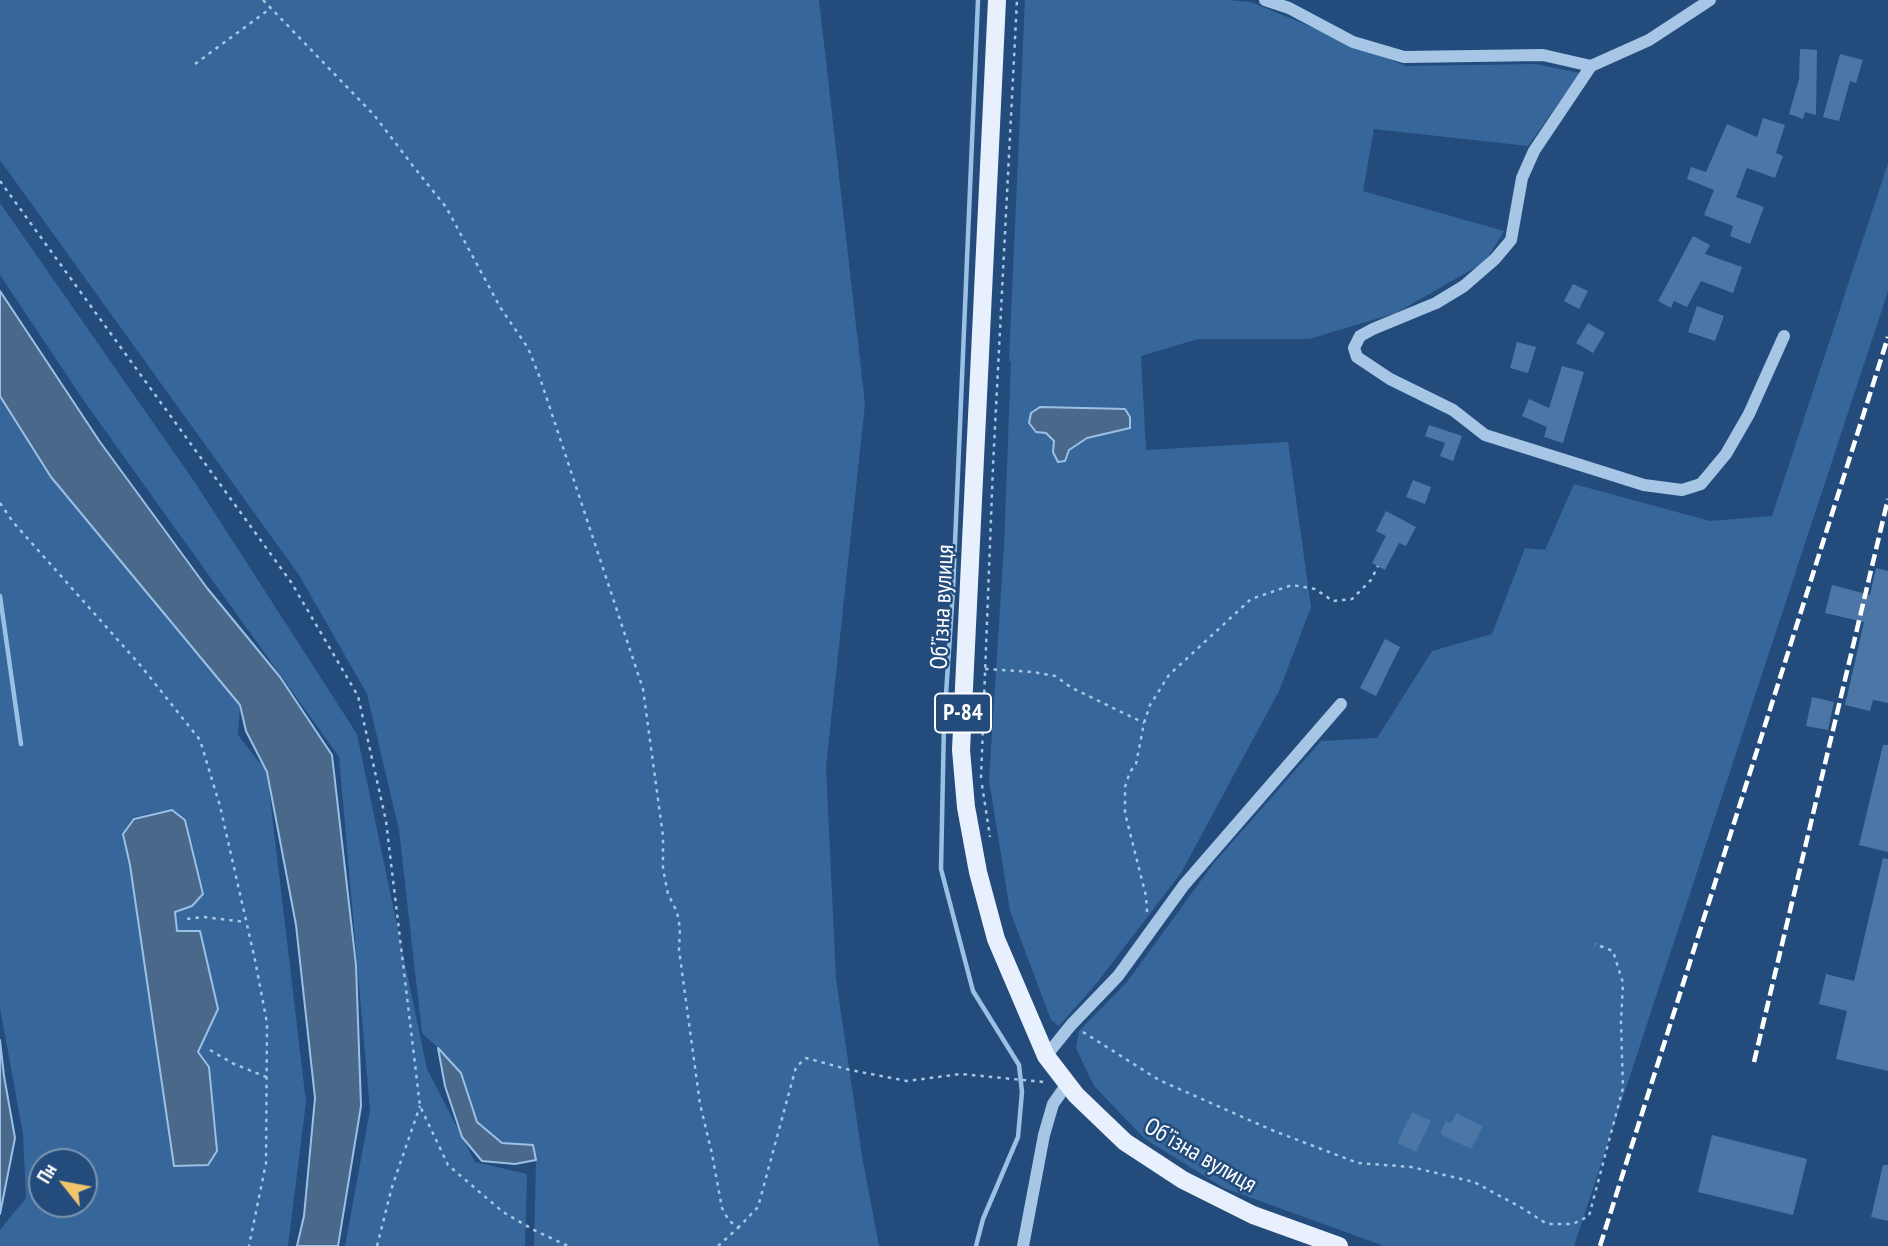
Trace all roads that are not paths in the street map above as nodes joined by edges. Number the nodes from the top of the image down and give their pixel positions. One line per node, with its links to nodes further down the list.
1 (997, 0): 7 (main road, Обʼїзна вулиця / Р-84)
2 (1265, 0): 4 (street)
3 (1710, 0): 4 (street)
4 (1591, 66): 5 (street)
5 (1784, 336)
6 (1341, 704): 7 (street)
7 (1046, 1056): 8 (main road, Обʼїзна вулиця / Р-84)
8 (1067, 1084): 9 (street); 10 (main road, Обʼїзна вулиця / Р-84)
9 (1023, 1246)
10 (1339, 1246)

